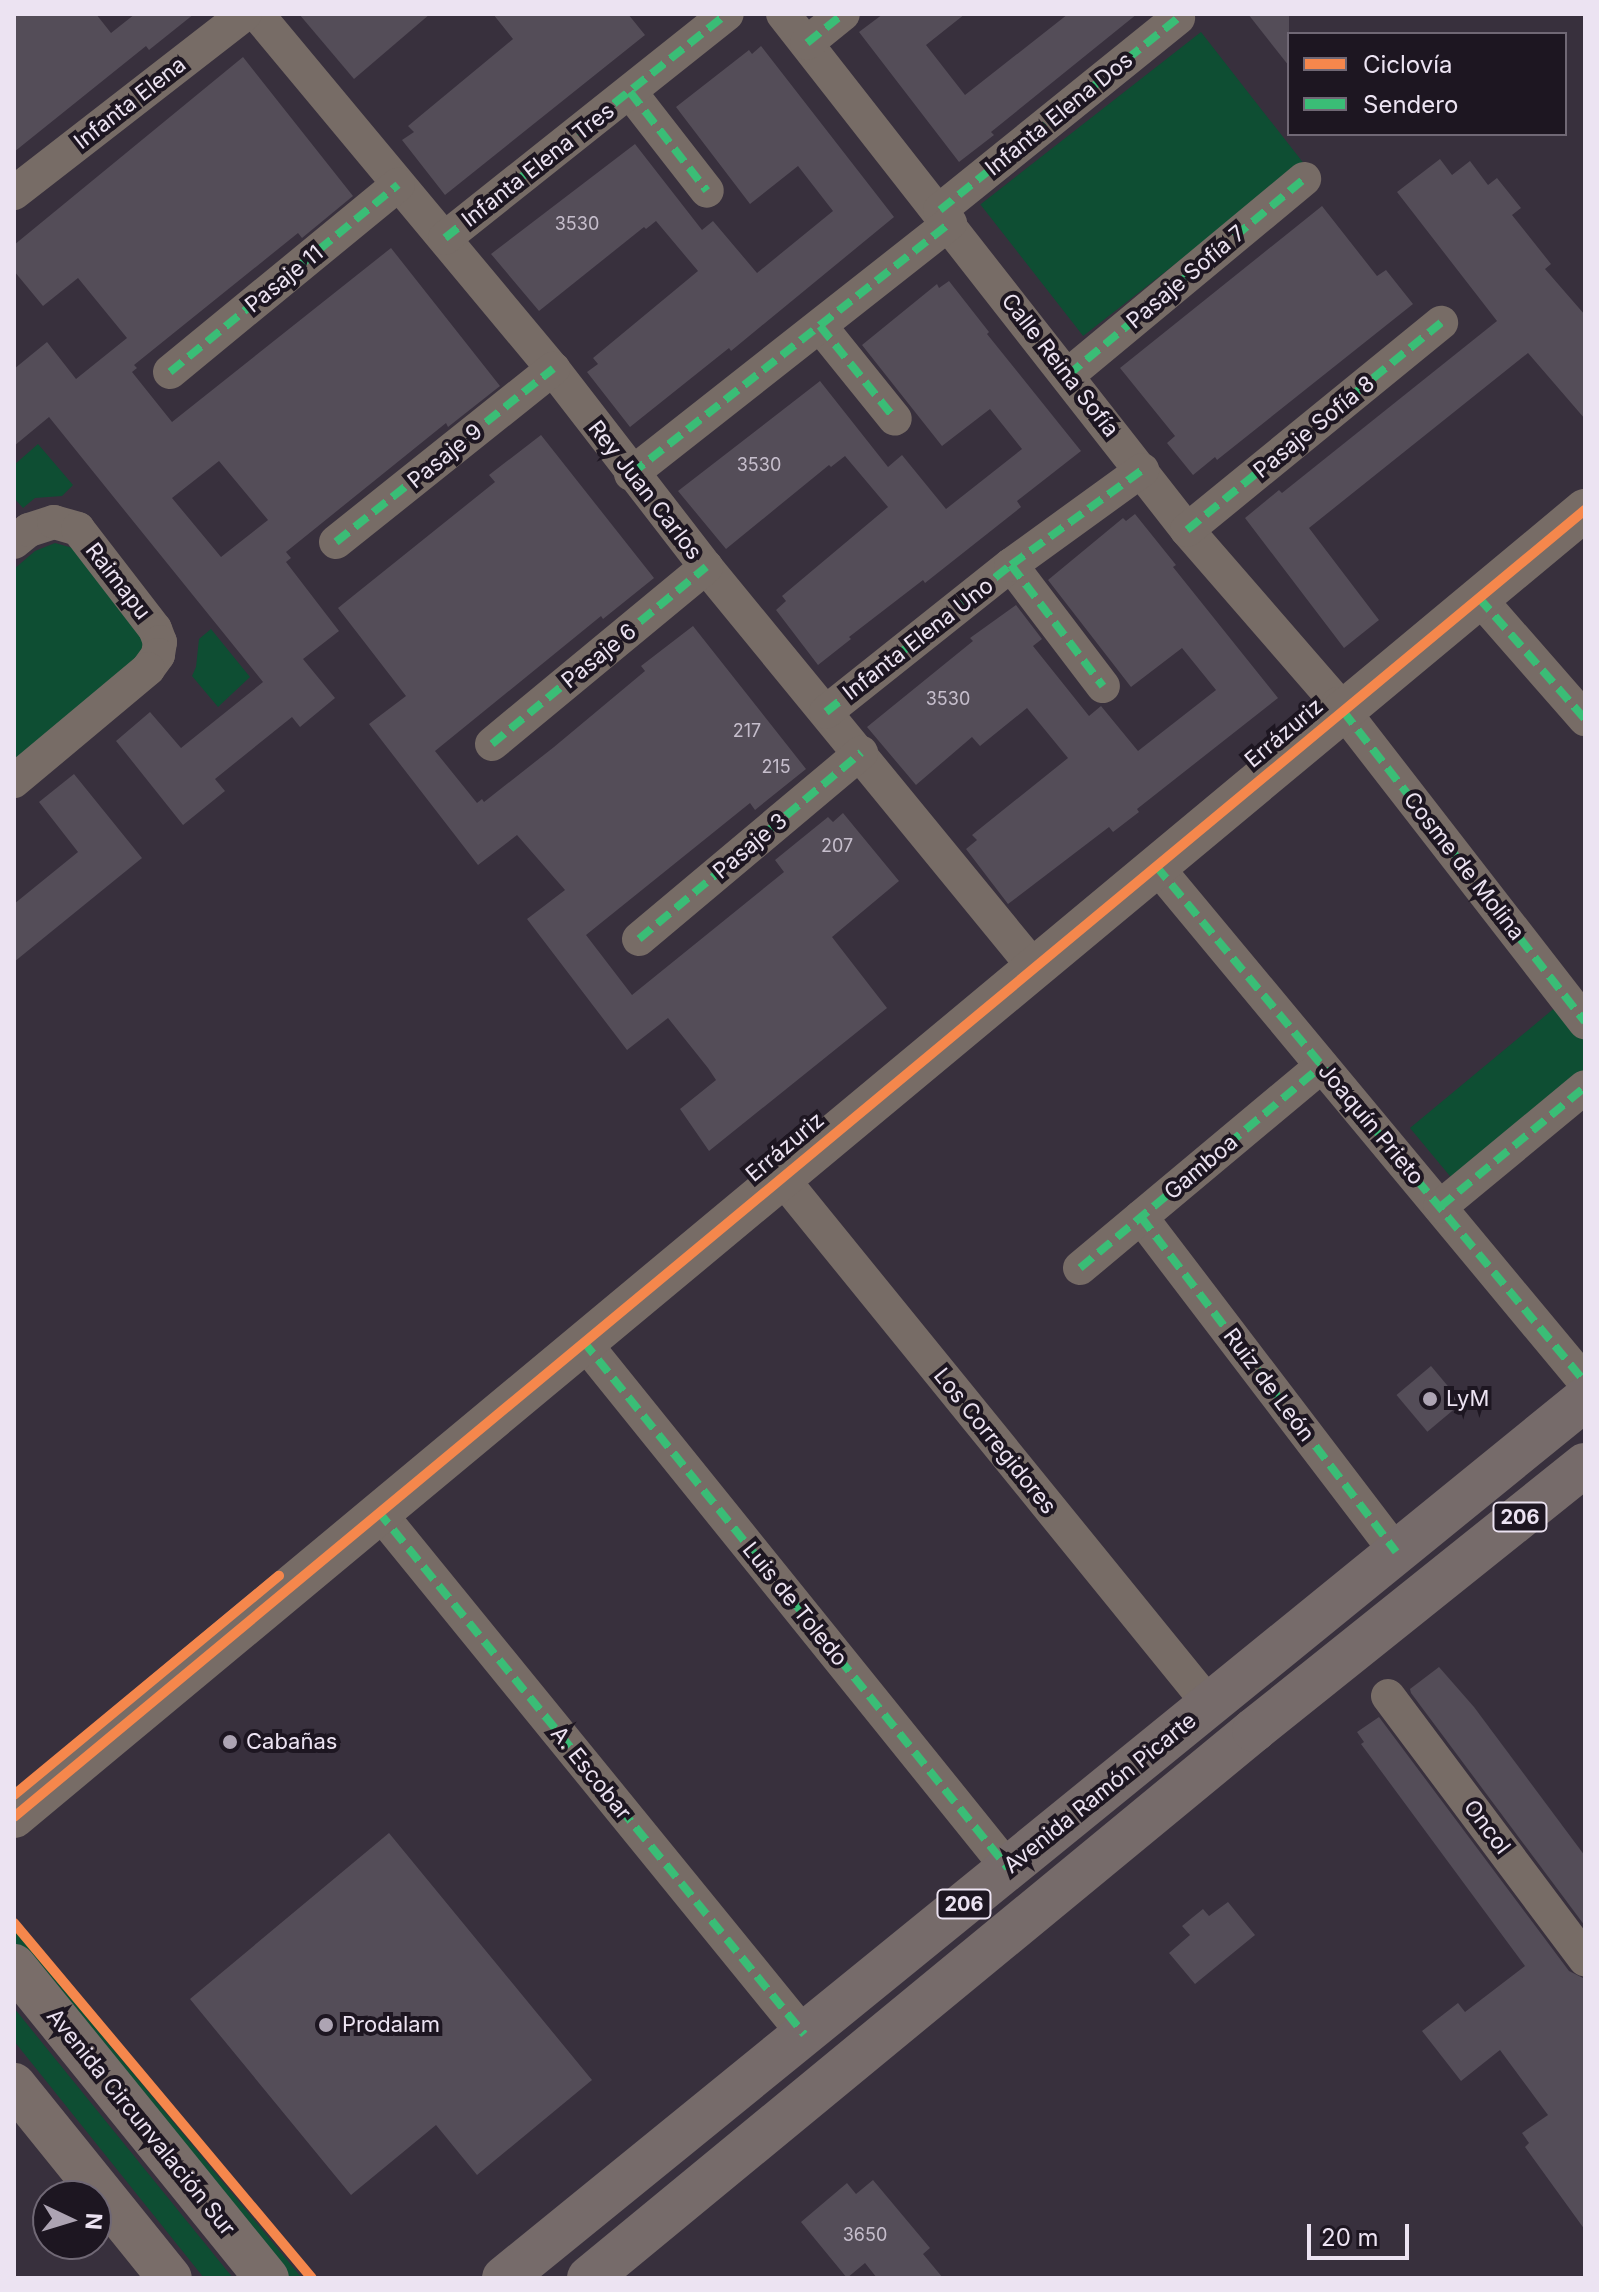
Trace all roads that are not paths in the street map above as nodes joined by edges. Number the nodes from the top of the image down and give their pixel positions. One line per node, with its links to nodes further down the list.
1 (245, 14): 12 (street, Infanta Elena)
2 (257, 14): 10 (street, Rey Juan Carlos)
3 (727, 14): 8 (street, Infanta Elena Tres)
4 (783, 14): 7 (street, Calle Reina Sofía)
5 (843, 14): 7 (street)
6 (1178, 18): 13 (street, Infanta Elena Dos)
7 (807, 43): 13 (street, Calle Reina Sofía)
8 (630, 92): 11 (street, Infanta Elena Tres); 14 (street, Infanta Elena Tres)
9 (1304, 179): 19 (street, Pasaje Sofía 7)
10 (398, 185): 14 (street, Rey Juan Carlos); 18 (street, Pasaje 11)
11 (707, 191)
12 (14, 193)
13 (945, 217): 16 (street, Infanta Elena Dos); 19 (street, Calle Reina Sofía)
14 (445, 238): 17 (street, Rey Juan Carlos)
15 (1441, 323): 24 (street, Pasaje Sofía 8)
16 (820, 326): 20 (street); 22 (street, Infanta Elena Dos)
17 (553, 369): 22 (street, Rey Juan Carlos); 26 (street, Pasaje 9)
18 (170, 372)
19 (1068, 375): 21 (street, Calle Reina Sofía)
20 (895, 419)
21 (1142, 470): 24 (street, Calle Reina Sofía); 27 (street, Infanta Elena Uno)
22 (631, 474): 28 (street, Rey Juan Carlos)
23 (1585, 510): 29 (street, Errázuriz)
24 (1187, 530): 31 (street, Calle Reina Sofía)
25 (14, 542): 36 (street, Raimapu)
26 (336, 542)
27 (1011, 565): 30 (street, Infanta Elena Uno); 32 (street, Infanta Elena Uno)
28 (706, 567): 32 (street, Rey Juan Carlos); 34 (street, Pasaje 6)
29 (1479, 598): 31 (street, Errázuriz); 33 (street)
30 (1103, 686)
31 (1343, 711): 37 (street, Errázuriz); 40 (street, Cosme de Molina)
32 (826, 712): 35 (street, Rey Juan Carlos)
33 (1585, 719)
34 (492, 744)
35 (861, 753): 38 (street, Pasaje 3); 39 (street, Rey Juan Carlos)
36 (14, 781)
37 (1156, 866): 39 (street, Errázuriz); 41 (street, Joaquín Prieto)
38 (639, 939)
39 (1033, 966): 43 (street, Errázuriz)
40 (1585, 1022)
41 (1322, 1066): 44 (street, Joaquín Prieto); 45 (street, Gamboa)
42 (1585, 1087): 44 (street)
43 (781, 1177): 47 (street, Errázuriz); 54 (street, Los Corregidores)
44 (1440, 1207): 48 (street, Joaquín Prieto)
45 (1141, 1217): 46 (street, Gamboa); 52 (street, Ruiz de León)
46 (1080, 1268)
47 (583, 1341): 51 (street, Errázuriz); 57 (street, Luis de Toledo)
48 (1585, 1382)
49 (1585, 1399): 52 (highway, Avenida Ramón Picarte / 206)
50 (1585, 1465): 55 (highway, 206)
51 (378, 1511): 56 (street, Errázuriz); 60 (street, A. Escobar)
52 (1396, 1552): 54 (highway, Avenida Ramón Picarte / 206)
53 (1388, 1696): 58 (street, Oncol)
54 (1209, 1704): 55 (highway); 57 (highway, Avenida Ramón Picarte / 206)
55 (1254, 1730): 65 (highway, 206)
56 (14, 1817)
57 (1008, 1868): 60 (highway, Avenida Ramón Picarte / 206)
58 (1585, 1959)
59 (14, 1966): 63 (main road, Avenida Circunvalación Sur)
60 (804, 2034): 64 (highway, Avenida Ramón Picarte / 206)
61 (14, 2085): 62 (main road)
62 (170, 2278)
63 (267, 2278)
64 (504, 2278)
65 (589, 2278)

